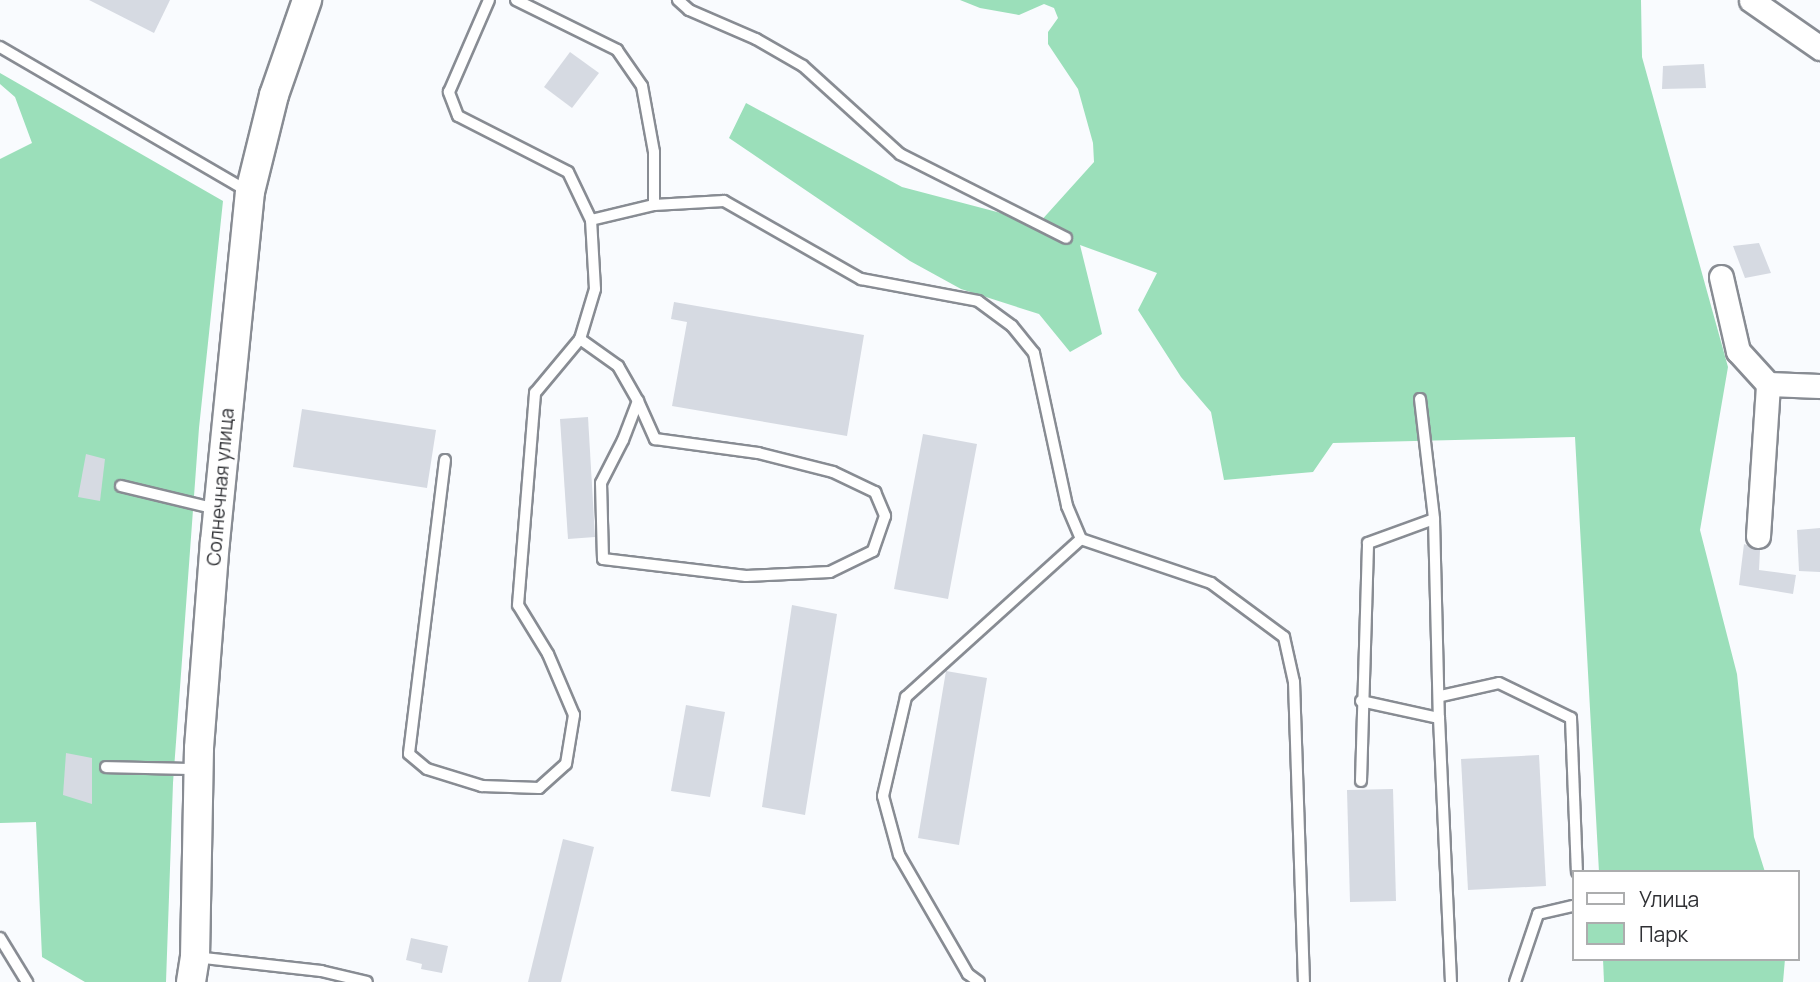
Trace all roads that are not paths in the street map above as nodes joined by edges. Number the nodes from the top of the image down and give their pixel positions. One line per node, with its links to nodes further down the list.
1 (307, 0): 8 (street, Солнечная улица)
2 (489, 0): 10 (lane)
3 (516, 0): 9 (lane)
4 (678, 0): 11 (lane)
5 (1751, 0): 7 (street)
6 (0, 47): 8 (lane)
7 (1820, 48)
8 (250, 192): 20 (street, Солнечная улица)
9 (654, 205): 10 (lane); 23 (lane)
10 (591, 220): 13 (lane)
11 (1066, 238)
12 (1721, 277): 14 (street)
13 (580, 339): 17 (lane); 18 (lane)
14 (1768, 384): 15 (street); 22 (street)
15 (1820, 386)
16 (1420, 399): 21 (lane)
17 (638, 401): 17 (lane)
18 (445, 460)
19 (121, 486): 20 (lane)
20 (218, 510): 28 (street, Солнечная улица)
21 (1434, 519): 24 (lane); 25 (lane)
22 (1758, 536)
23 (1081, 539): 36 (lane); 37 (lane)
24 (1441, 696): 26 (lane); 30 (lane)
25 (1361, 701): 26 (lane); 29 (lane)
26 (1439, 718): 38 (lane)
27 (106, 767): 28 (lane)
28 (199, 769): 33 (street, Солнечная улица)
29 (1361, 781)
30 (1577, 870)
31 (1572, 906): 39 (lane)
32 (0, 938): 34 (lane)
33 (193, 969): 35 (lane)
34 (27, 982)
35 (367, 982)
36 (979, 982)
37 (1304, 982)
38 (1451, 982)
39 (1515, 982)

